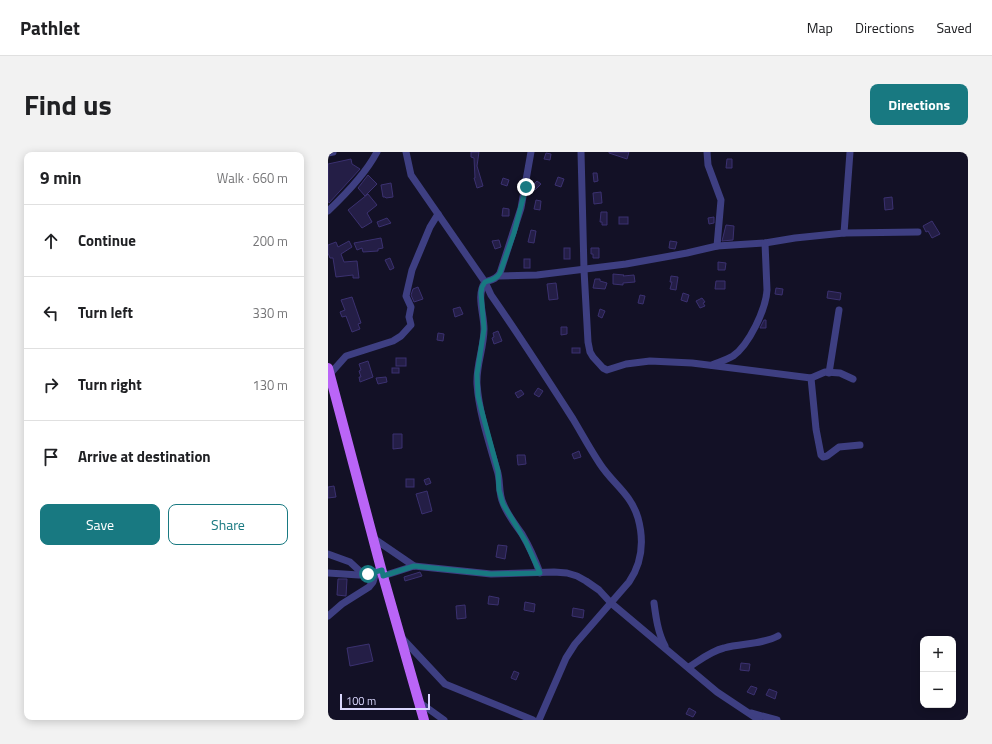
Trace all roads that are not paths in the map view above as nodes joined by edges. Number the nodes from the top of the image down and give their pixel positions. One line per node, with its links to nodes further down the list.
1 (333, 152): 8 (street)
2 (377, 152): 9 (street)
3 (406, 152): 10 (street)
4 (531, 152): 16 (street)
5 (581, 152): 15 (street)
6 (708, 152): 14 (street)
7 (850, 152): 12 (street)
8 (328, 153)
9 (328, 211)
10 (438, 214): 17 (street); 20 (street)
11 (918, 232): 12 (street)
12 (844, 233): 13 (street)
13 (764, 243): 14 (street); 19 (street)
14 (717, 246): 15 (street)
15 (584, 270): 16 (street); 19 (street)
16 (498, 276): 17 (street)
17 (485, 282): 30 (street); 32 (street)
18 (839, 310): 21 (street)
19 (712, 365): 22 (street)
20 (329, 371): 25 (main road)
21 (829, 373): 22 (street); 23 (street)
22 (811, 378): 24 (street)
23 (852, 379)
24 (860, 445)
25 (374, 538): 27 (street); 29 (main road)
26 (328, 553): 31 (street)
27 (414, 566): 29 (street); 30 (street)
28 (328, 573): 31 (street)
29 (380, 573): 31 (street); 34 (street); 35 (main road)
30 (540, 573): 32 (street)
31 (364, 575)
32 (611, 603): 37 (street); 44 (street)
33 (654, 603): 37 (street)
34 (328, 616)
35 (400, 636): 39 (main road); 43 (street)
36 (778, 636): 38 (street)
37 (667, 650): 38 (street)
38 (689, 667): 40 (street)
39 (419, 702): 41 (main road); 42 (street)
40 (749, 713): 45 (street); 46 (street)
41 (424, 720)
42 (444, 720)
43 (533, 720)
44 (539, 720)
45 (759, 720)
46 (777, 720)

